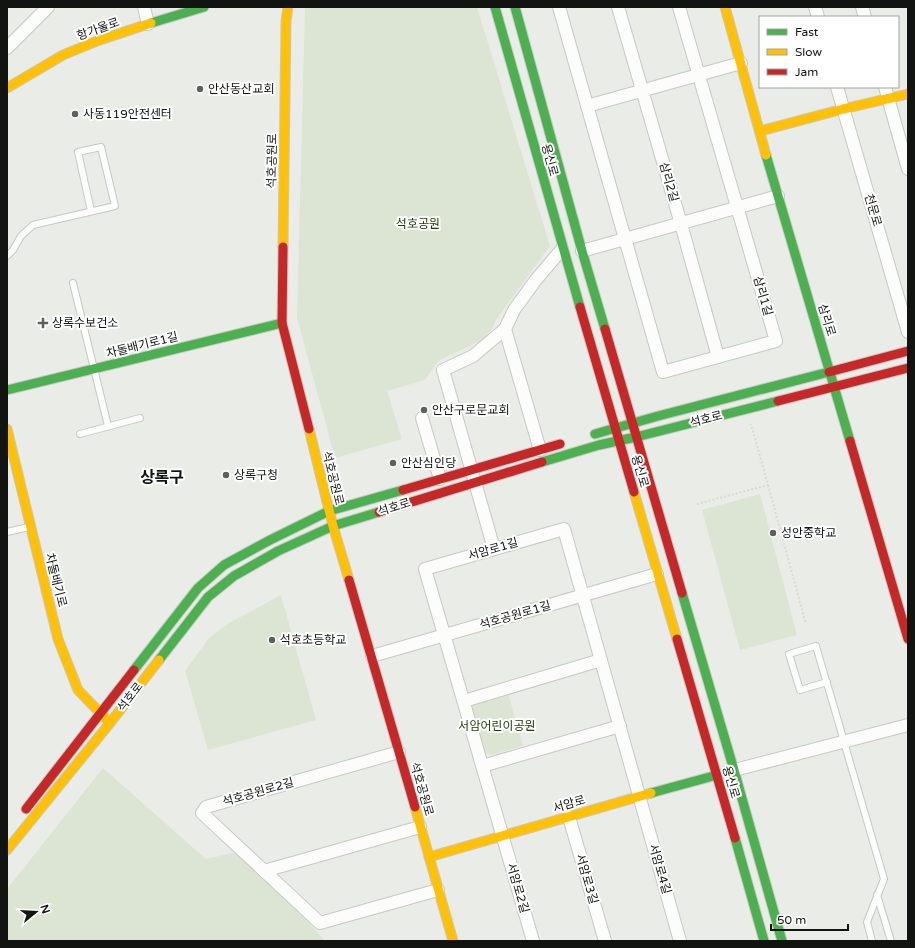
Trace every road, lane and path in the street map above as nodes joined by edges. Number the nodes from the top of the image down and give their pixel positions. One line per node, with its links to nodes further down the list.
1 (48, 7): 12 (street)
2 (144, 7): 11 (street)
3 (204, 7): 11 (main road, 항가울로)
4 (288, 7): 35 (main road, 석호공원로)
5 (495, 7): 31 (main road, 용신로)
6 (515, 7): 32 (main road, 용신로)
7 (559, 7): 21 (street, 삼리1길)
8 (618, 7): 18 (street, 삼리2길)
9 (679, 7): 14 (street, 삼리1길)
10 (725, 7): 13 (main road, 삼리로)
11 (148, 24): 15 (main road, 항가울로)
12 (7, 48)
13 (741, 63): 14 (street); 23 (main road, 삼리로)
14 (698, 74): 18 (street); 27 (street, 삼리1길)
15 (7, 88)
16 (837, 88): 22 (street, 천문로)
17 (885, 88): 20 (street)
18 (642, 90): 21 (street); 29 (street, 삼리2길)
19 (908, 94): 20 (main road)
20 (888, 99): 22 (main road); 24 (street)
21 (587, 106): 30 (street, 삼리1길)
22 (843, 109): 23 (main road); 37 (street, 천문로)
23 (760, 131): 26 (main road, 삼리로)
24 (906, 153): 25 (street)
25 (908, 169)
26 (778, 196): 27 (street); 42 (main road, 삼리로)
27 (737, 208): 29 (street); 39 (street, 삼리1길)
28 (91, 211): 28 (lane); 33 (lane)
29 (681, 224): 30 (street); 39 (street, 삼리2길)
30 (625, 239): 32 (street); 39 (street, 삼리1길)
31 (562, 249): 36 (street); 51 (main road, 용신로)
32 (582, 251): 47 (main road, 용신로)
33 (7, 256)
34 (73, 282): 40 (lane)
35 (282, 323): 40 (main road, 차돌배기로1길); 63 (main road, 석호공원로)
36 (505, 330): 57 (street); 58 (street)
37 (908, 332)
38 (908, 351): 42 (main road, 석호로)
39 (718, 357)
40 (94, 368): 44 (main road, 차돌배기로1길); 49 (lane)
41 (908, 368): 43 (main road, 석호로)
42 (830, 371): 43 (main road, 삼리로); 47 (main road, 석호로)
43 (835, 387): 54 (main road, 석호로); 72 (main road, 삼리로)
44 (7, 390)
45 (140, 418): 49 (lane)
46 (422, 418): 59 (street)
47 (632, 424): 51 (main road, 석호로); 54 (main road, 용신로)
48 (751, 424): 61 (path)
49 (108, 426): 52 (lane)
50 (7, 429): 64 (main road, 차돌배기로)
51 (615, 429): 53 (main road, 석호로); 55 (main road, 용신로)
52 (80, 434)
53 (585, 437)
54 (636, 437): 55 (main road, 석호로); 84 (main road, 용신로)
55 (618, 440): 60 (main road, 석호로); 68 (main road, 용신로)
56 (570, 442): 57 (main road, 석호로)
57 (540, 450): 58 (main road, 석호로)
58 (472, 470): 59 (main road, 석호로); 60 (street)
59 (440, 479): 63 (main road, 석호로)
60 (475, 482): 65 (main road, 석호로); 67 (street)
61 (768, 485): 62 (path); 70 (path)
62 (697, 504)
63 (329, 511): 65 (main road, 석호공원로); 77 (main road, 석호로)
64 (31, 526): 66 (lane); 77 (main road, 차돌배기로)
65 (333, 526): 73 (main road, 석호공원로); 78 (main road, 석호로)
66 (7, 532)
67 (494, 549): 69 (street, 서암로1길); 71 (street, 서암로1길)
68 (658, 574): 69 (street, 석호공원로1길); 85 (main road, 용신로)
69 (583, 596): 71 (street, 석호공원로1길); 74 (street, 서암로1길)
70 (806, 624)
71 (444, 636): 73 (street, 석호공원로1길); 76 (street, 서암로1길)
72 (908, 639)
73 (372, 656): 82 (main road, 석호공원로)
74 (601, 660): 76 (street); 80 (street, 서암로1길)
75 (827, 682): 75 (lane); 81 (lane)
76 (464, 702): 83 (street, 서암로1길)
77 (100, 713): 78 (main road, 차돌배기로); 87 (main road, 석호로)
78 (110, 723): 91 (main road, 석호로)
79 (908, 725): 81 (street)
80 (620, 726): 83 (street); 86 (street, 서암로1길)
81 (844, 742): 84 (street); 95 (lane)
82 (399, 752): 89 (main road, 석호공원로); 93 (street, 석호공원로2길)
83 (482, 766): 90 (street, 서암로1길)
84 (734, 770): 85 (street); 101 (main road, 용신로)
85 (717, 775): 86 (main road, 서암로); 100 (main road, 용신로)
86 (639, 796): 88 (main road, 서암로); 99 (street, 서암로4길)
87 (21, 815)
88 (570, 817): 90 (main road, 서암로); 98 (street, 서암로3길)
89 (420, 827): 92 (main road, 석호공원로); 93 (street)
90 (503, 835): 92 (main road, 서암로); 97 (street, 서암로2길)
91 (7, 850)
92 (429, 858): 94 (main road, 석호공원로)
93 (264, 871): 94 (street, 석호공원로2길)
94 (438, 890): 96 (main road, 석호공원로)
95 (877, 895): 102 (lane); 103 (lane)
96 (453, 941)
97 (534, 941)
98 (605, 941)
99 (680, 941)
100 (764, 941)
101 (782, 941)
102 (872, 941)
103 (891, 941)

